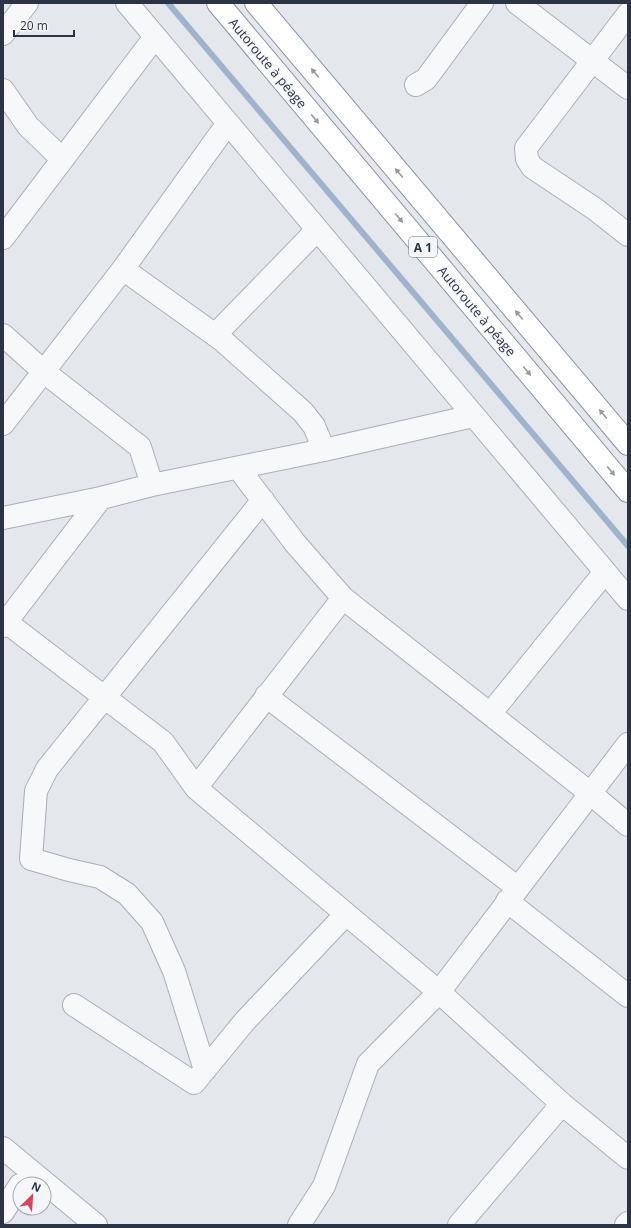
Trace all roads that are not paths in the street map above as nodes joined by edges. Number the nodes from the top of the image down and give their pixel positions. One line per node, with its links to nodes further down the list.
1 (27, 3): 8 (street)
2 (127, 3): 9 (street)
3 (218, 3): 29 (highway, Autoroute à péage / A 1, one-way to 29)
4 (256, 3): 25 (highway, A 1, one-way to 4)
5 (482, 3): 11 (street)
6 (517, 3): 10 (street)
7 (628, 14): 10 (street)
8 (3, 34)
9 (154, 37): 14 (street); 15 (street)
10 (593, 60): 12 (street); 17 (street)
11 (416, 85)
12 (628, 88)
13 (3, 90): 15 (street)
14 (228, 123): 16 (street); 19 (street)
15 (62, 159): 18 (street)
16 (317, 230): 21 (street); 23 (street)
17 (628, 235)
18 (3, 238)
19 (124, 269): 21 (street); 22 (street)
20 (3, 335): 22 (street)
21 (215, 335): 26 (street)
22 (43, 371): 24 (street); 28 (street)
23 (473, 416): 26 (street); 33 (street)
24 (3, 424)
25 (628, 444)
26 (324, 450): 27 (street)
27 (239, 468): 28 (street); 31 (street)
28 (152, 485): 30 (street)
29 (628, 491)
30 (101, 498): 32 (street); 36 (street)
31 (262, 500): 34 (street); 38 (street)
32 (3, 518)
33 (604, 572): 35 (street); 39 (street)
34 (343, 598): 37 (street); 39 (street)
35 (628, 599)
36 (5, 624): 38 (street)
37 (266, 696): 41 (street); 44 (street)
38 (104, 698): 41 (street); 49 (street)
39 (490, 714): 42 (street)
40 (628, 744): 42 (street)
41 (196, 788): 45 (street)
42 (590, 793): 43 (street); 44 (street)
43 (628, 825)
44 (513, 895): 46 (street); 47 (street)
45 (346, 914): 46 (street); 49 (street)
46 (438, 992): 50 (street); 59 (street)
47 (628, 996)
48 (74, 1005): 49 (street)
49 (205, 1070)
50 (562, 1104): 52 (street); 60 (street)
51 (3, 1148): 53 (street)
52 (628, 1158)
53 (21, 1176)
54 (12, 1198): 56 (street)
55 (52, 1198): 58 (street)
56 (3, 1212)
57 (628, 1223): 61 (street)
58 (96, 1225)
59 (299, 1225)
60 (459, 1225)
61 (626, 1225)

